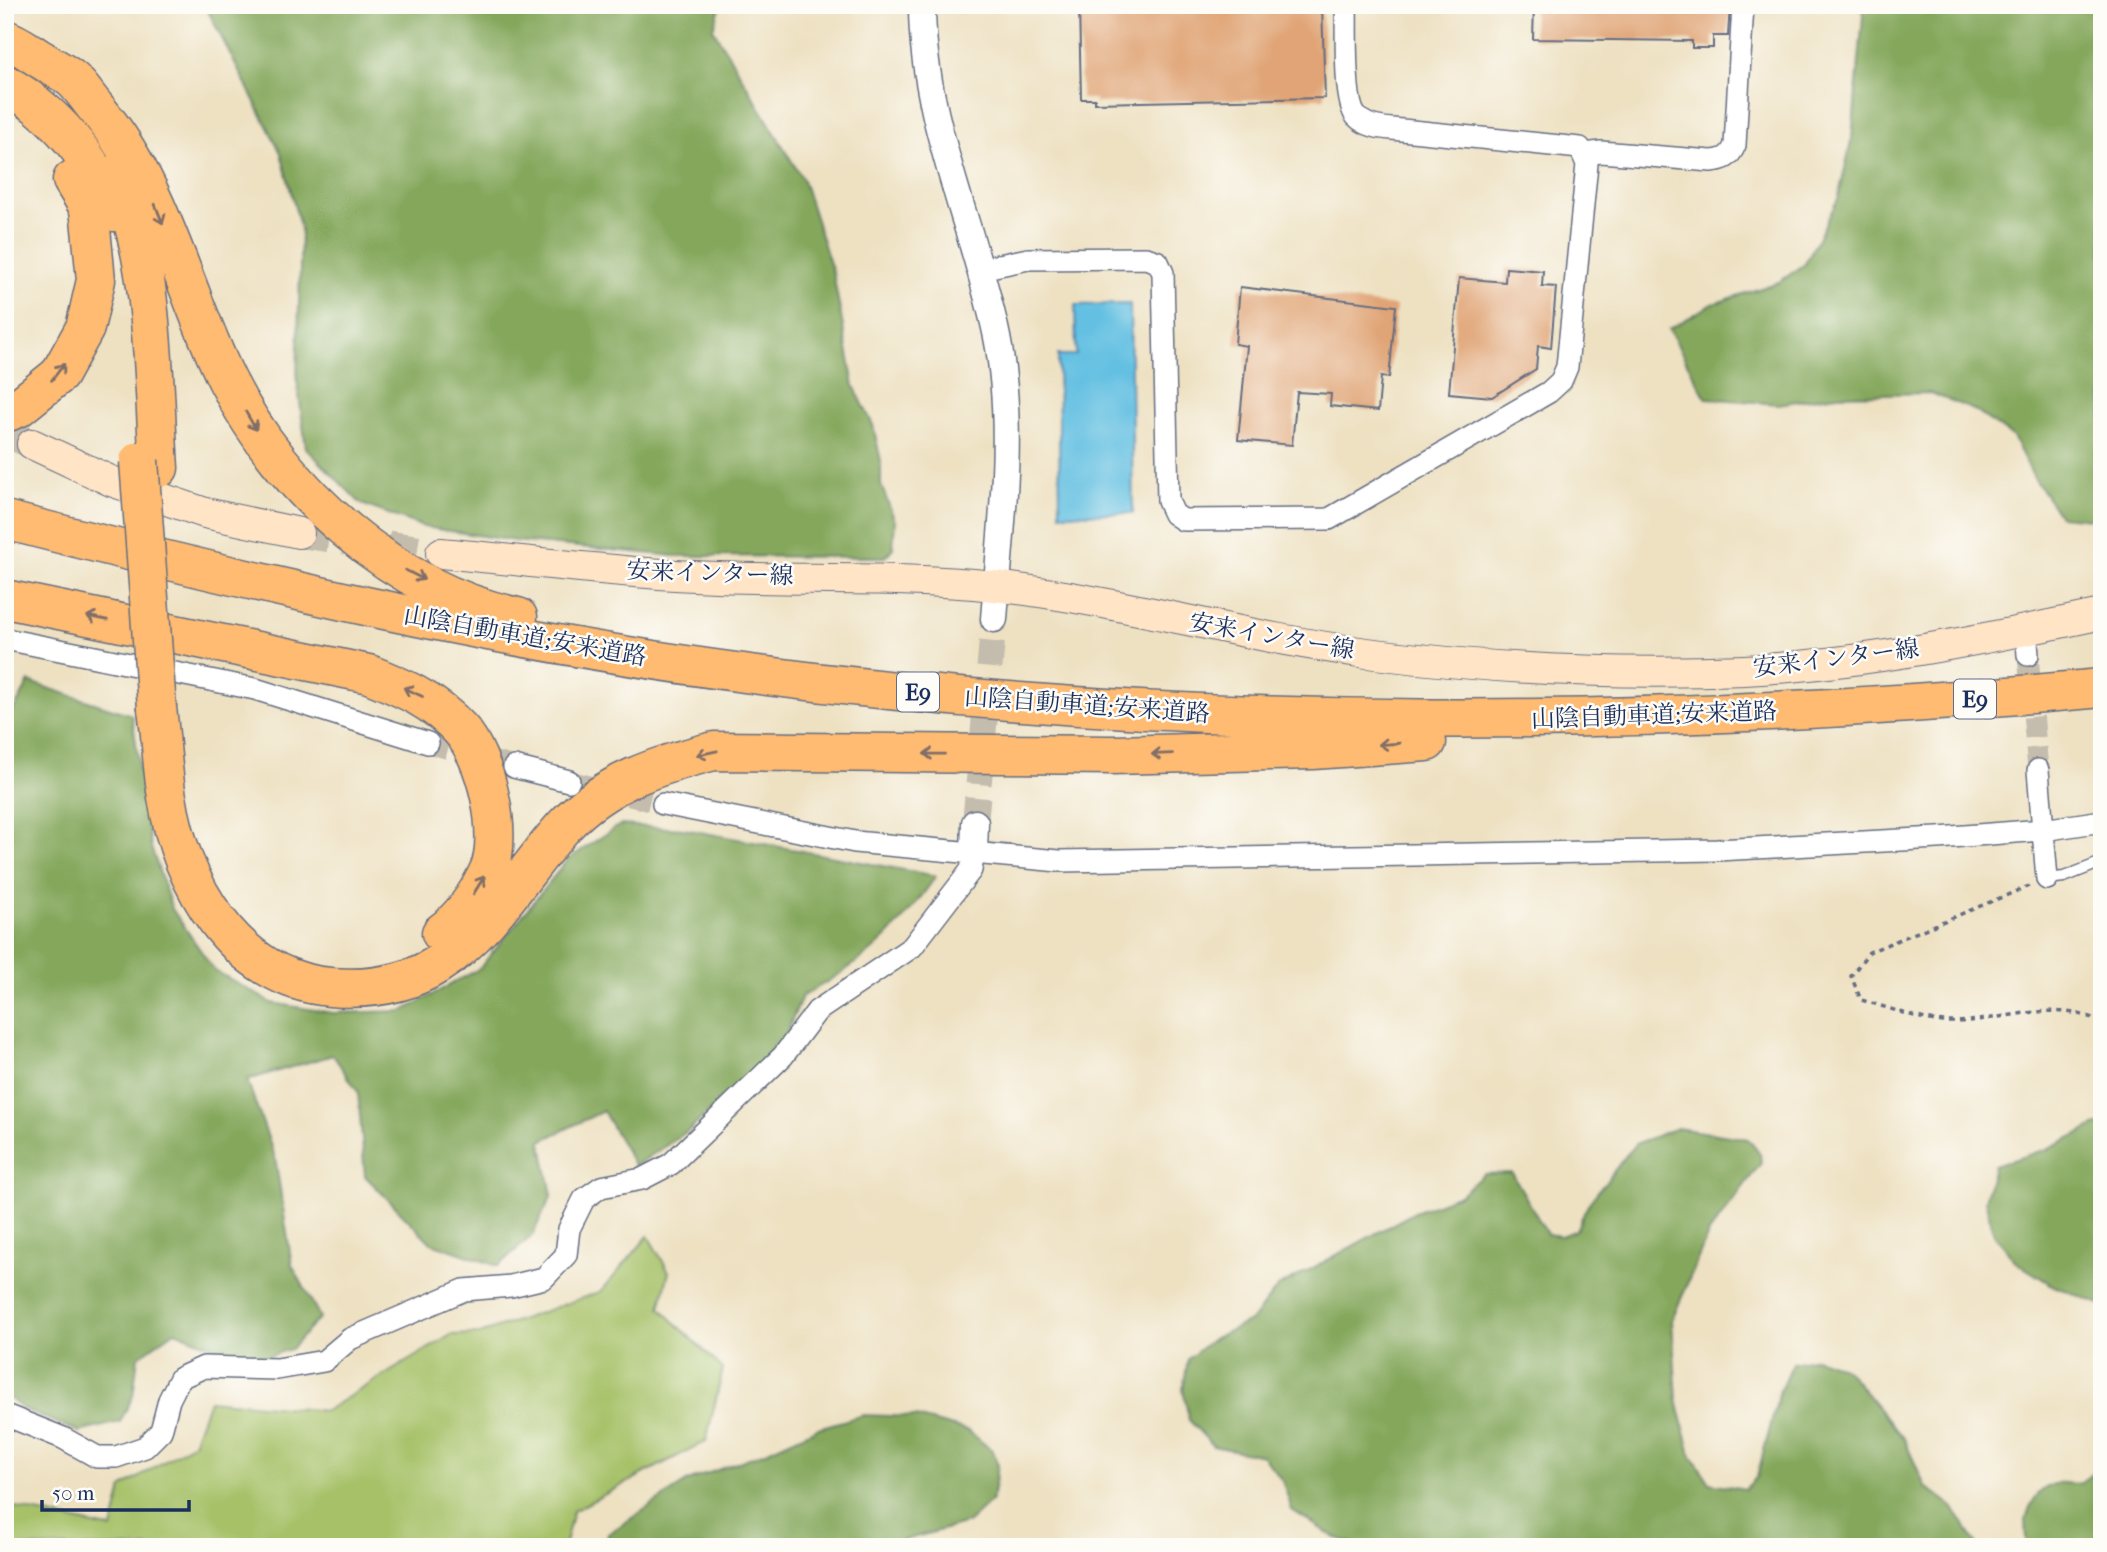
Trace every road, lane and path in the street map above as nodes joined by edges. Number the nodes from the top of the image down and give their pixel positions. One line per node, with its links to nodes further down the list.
1 (922, 5): 9 (street)
2 (1346, 5): 8 (street)
3 (1743, 5): 8 (street)
4 (5, 39): 21 (highway, one-way to 21)
5 (5, 62): 12 (highway)
6 (5, 84): 12 (highway)
7 (5, 110): 10 (highway, one-way to 7)
8 (1585, 154): 9 (street)
9 (980, 270): 16 (street)
10 (5, 413)
11 (32, 444): 14 (main road)
12 (149, 464): 24 (highway)
13 (5, 520): 21 (highway, 山陰自動車道;安来道路 / E9)
14 (299, 533)
15 (441, 552): 16 (main road, 安来インター線)
16 (997, 587): 18 (main road, 安来インター線); 19 (street)
17 (5, 599): 24 (highway, one-way to 17)
18 (2102, 614)
19 (994, 619)
20 (5, 639): 25 (street)
21 (614, 654): 23 (highway, 山陰自動車道;安来道路 / E9)
22 (2102, 688): 23 (highway, 山陰自動車道;安来道路 / E9)
23 (1848, 709): 24 (highway, one-way to 24)
24 (167, 710)
25 (428, 743)
26 (514, 767): 28 (street)
27 (2038, 770): 32 (street)
28 (569, 781)
29 (663, 804): 33 (street)
30 (2102, 821): 32 (street)
31 (975, 823): 33 (street)
32 (2043, 830): 33 (street); 35 (street)
33 (974, 853): 37 (street)
34 (2102, 862): 35 (lane)
35 (2047, 879): 36 (path)
36 (2102, 1022)
37 (5, 1415)

